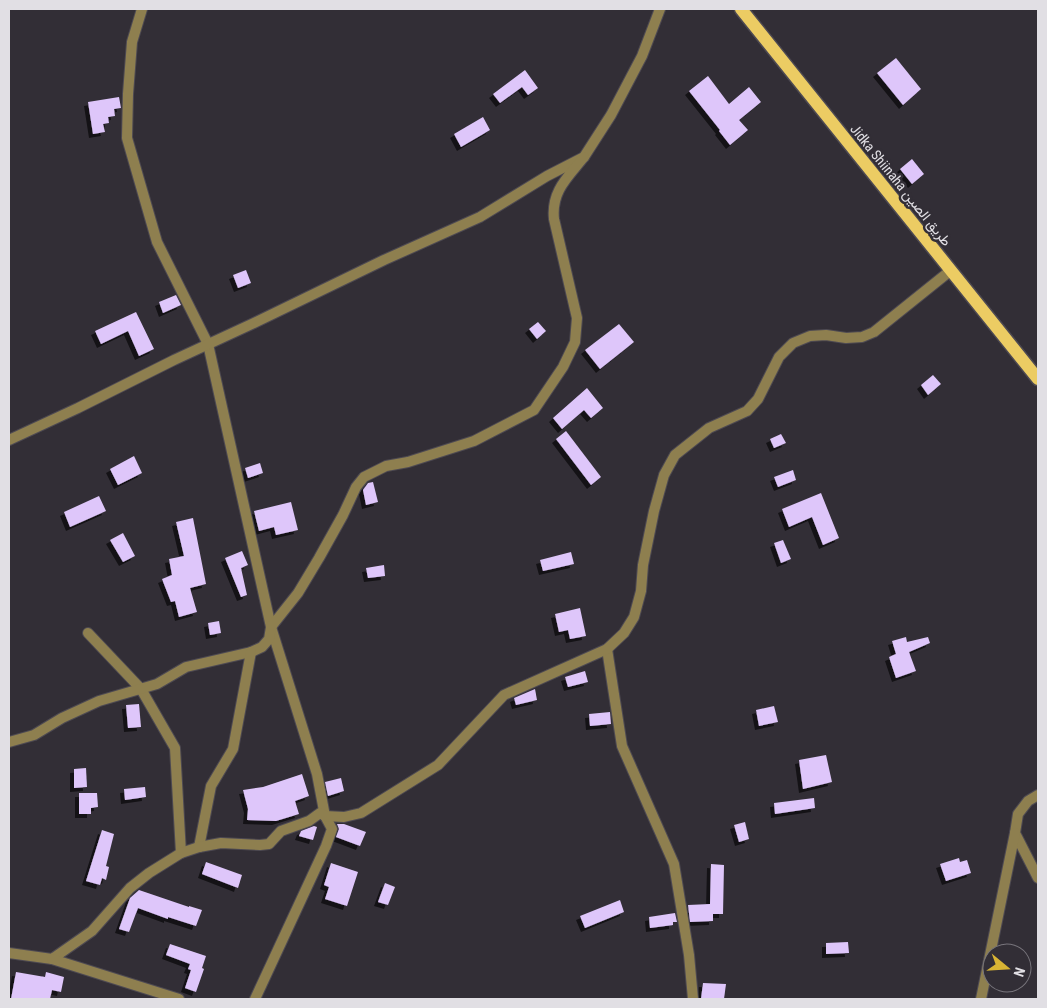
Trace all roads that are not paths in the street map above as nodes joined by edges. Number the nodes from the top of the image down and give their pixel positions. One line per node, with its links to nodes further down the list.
1 (142, 9): 6 (street)
2 (660, 9): 4 (street)
3 (741, 9): 5 (main road, Jidka Shiinaha طريق الصين)
4 (584, 156): 6 (street); 9 (street)
5 (950, 271): 7 (main road, Jidka Shiinaha طريق الصين); 11 (street)
6 (208, 344): 8 (street); 9 (street)
7 (1038, 379)
8 (9, 440)
9 (271, 626): 12 (street); 16 (street)
10 (88, 633): 13 (street)
11 (607, 649): 16 (street); 25 (street)
12 (251, 652): 13 (street); 18 (street)
13 (141, 689): 14 (street); 19 (street)
14 (9, 742)
15 (1038, 795): 17 (street)
16 (325, 816): 18 (street); 24 (street)
17 (1015, 833): 20 (street); 26 (street)
18 (200, 847): 19 (street)
19 (181, 853): 22 (street)
20 (1038, 878)
21 (9, 953): 22 (street)
22 (52, 959): 23 (street)
23 (179, 999)
24 (255, 999)
25 (693, 999)
26 (981, 999)

